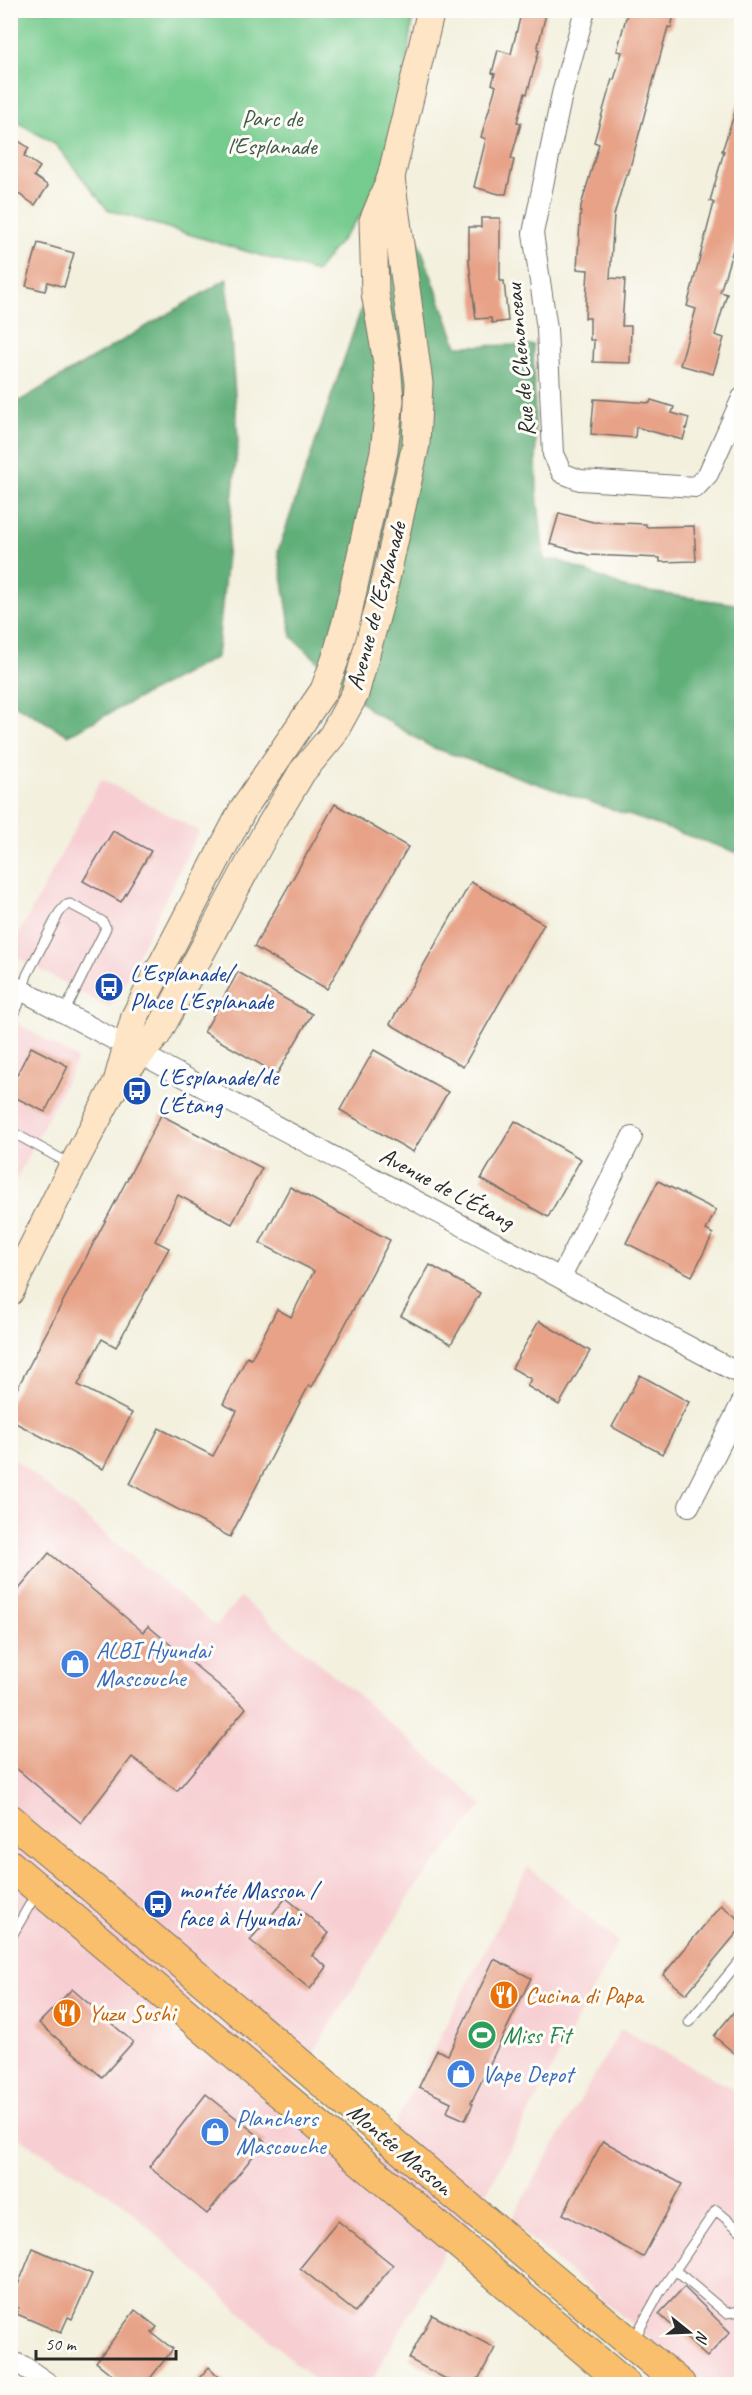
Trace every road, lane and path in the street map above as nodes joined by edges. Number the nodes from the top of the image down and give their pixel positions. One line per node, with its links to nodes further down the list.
1 (431, 10): 7 (street, Avenue de l'Esplanade)
2 (585, 10): 3 (street, Rue de Chenonceau)
3 (741, 398)
4 (16, 987): 5 (street, Avenue de L'Étang); 5 (lane); 6 (lane)
5 (64, 1013): 7 (street, Avenue de L'Étang)
6 (10, 1020)
7 (134, 1051): 10 (street, Avenue de l'Esplanade); 11 (street, Avenue de L'Étang)
8 (10, 1131): 10 (lane)
9 (632, 1137): 11 (street)
10 (73, 1165): 12 (street, Avenue de l'Esplanade)
11 (561, 1277): 13 (street, Avenue de L'Étang)
12 (10, 1292)
13 (741, 1375)
14 (741, 1402): 15 (street)
15 (689, 1506)
16 (10, 1819): 25 (main road, Montée Masson)
17 (10, 1865): 18 (main road, Montée Masson)
18 (39, 1889): 19 (lane); 28 (main road, Montée Masson)
19 (10, 1940)
20 (741, 1958): 21 (lane)
21 (689, 2022)
22 (741, 2232): 23 (lane)
23 (675, 2270): 24 (lane); 25 (lane)
24 (741, 2311)
25 (632, 2344): 29 (main road, Montée Masson)
26 (10, 2361): 27 (street)
27 (49, 2385)
28 (625, 2385)
29 (680, 2385)

